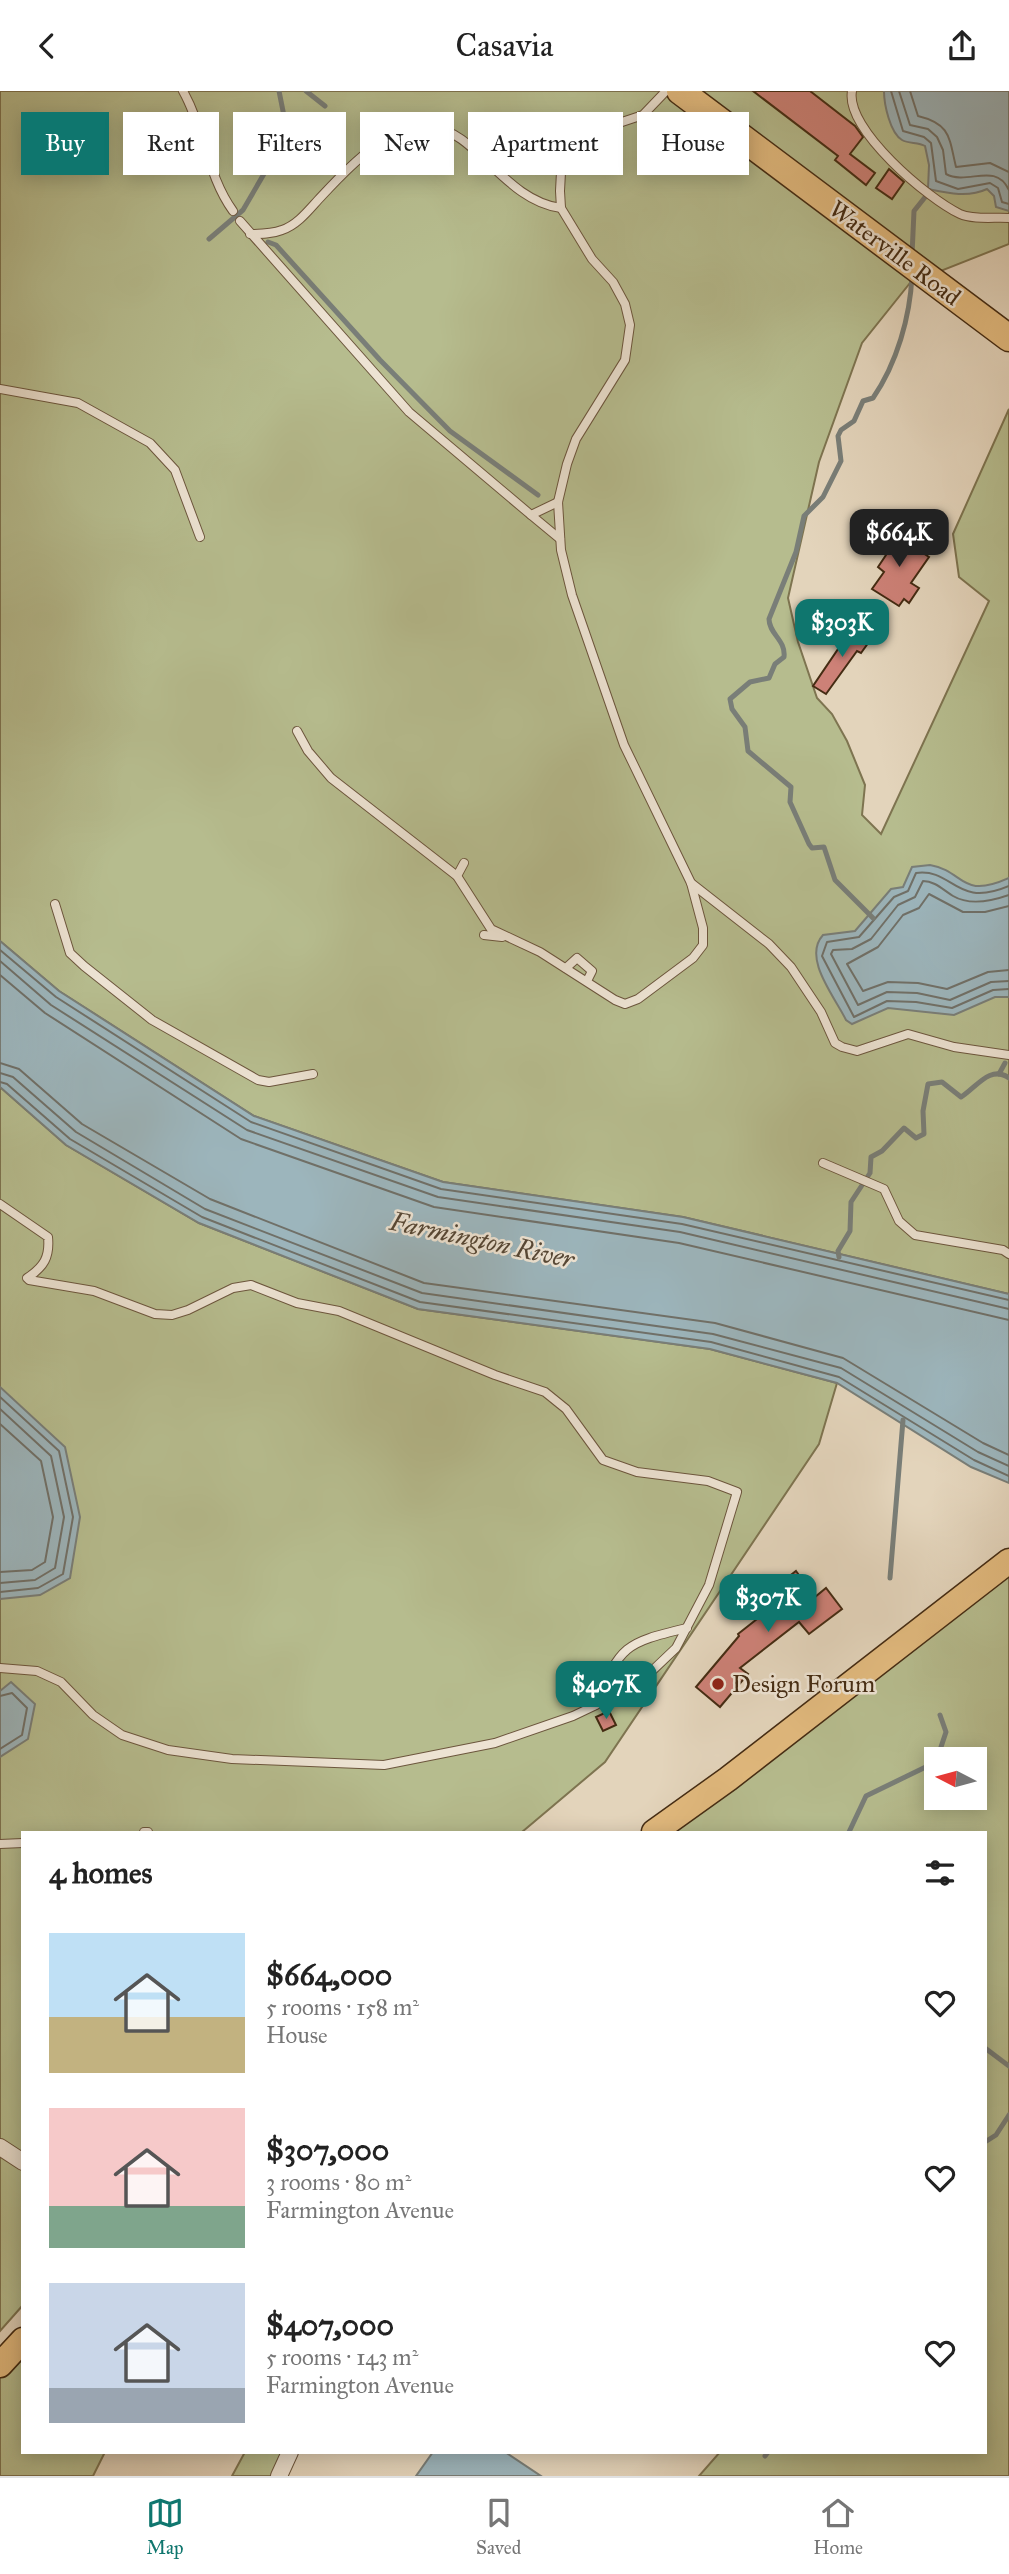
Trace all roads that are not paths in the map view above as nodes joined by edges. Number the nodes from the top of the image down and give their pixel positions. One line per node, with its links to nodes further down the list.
1 (183, 91): 6 (lane)
2 (666, 91): 5 (lane)
3 (680, 91): 10 (highway, Waterville Road)
4 (852, 91): 7 (lane)
5 (561, 208): 9 (lane); 12 (lane)
6 (233, 211)
7 (1009, 218)
8 (240, 221): 9 (lane)
9 (250, 234): 13 (lane)
10 (1009, 338)
11 (0, 389): 14 (lane)
12 (558, 502): 13 (lane); 15 (lane)
13 (531, 515): 15 (lane)
14 (200, 537)
15 (560, 539): 19 (lane)
16 (297, 731): 18 (lane)
17 (464, 863): 18 (lane)
18 (457, 876): 22 (lane)
19 (691, 883): 26 (lane); 27 (lane)
20 (55, 904): 28 (lane)
21 (484, 935): 22 (lane)
22 (505, 937): 24 (lane)
23 (584, 965): 24 (lane); 25 (lane); 26 (lane)
24 (566, 968): 25 (lane)
25 (577, 975): 26 (lane)
26 (587, 981)
27 (1009, 1055)
28 (313, 1074)
29 (823, 1163): 31 (lane)
30 (0, 1204): 33 (lane)
31 (1009, 1254)
32 (1007, 1563): 36 (main road)
33 (687, 1627): 35 (lane); 35 (lane)
34 (0, 1668): 35 (lane)
35 (595, 1705)
36 (655, 1831)
37 (21, 1843): 38 (lane)
38 (0, 1844)
39 (0, 2147): 40 (street)
40 (21, 2161)
41 (21, 2342): 42 (main road)
42 (0, 2365)
43 (289, 2454): 44 (street)
44 (279, 2476)

